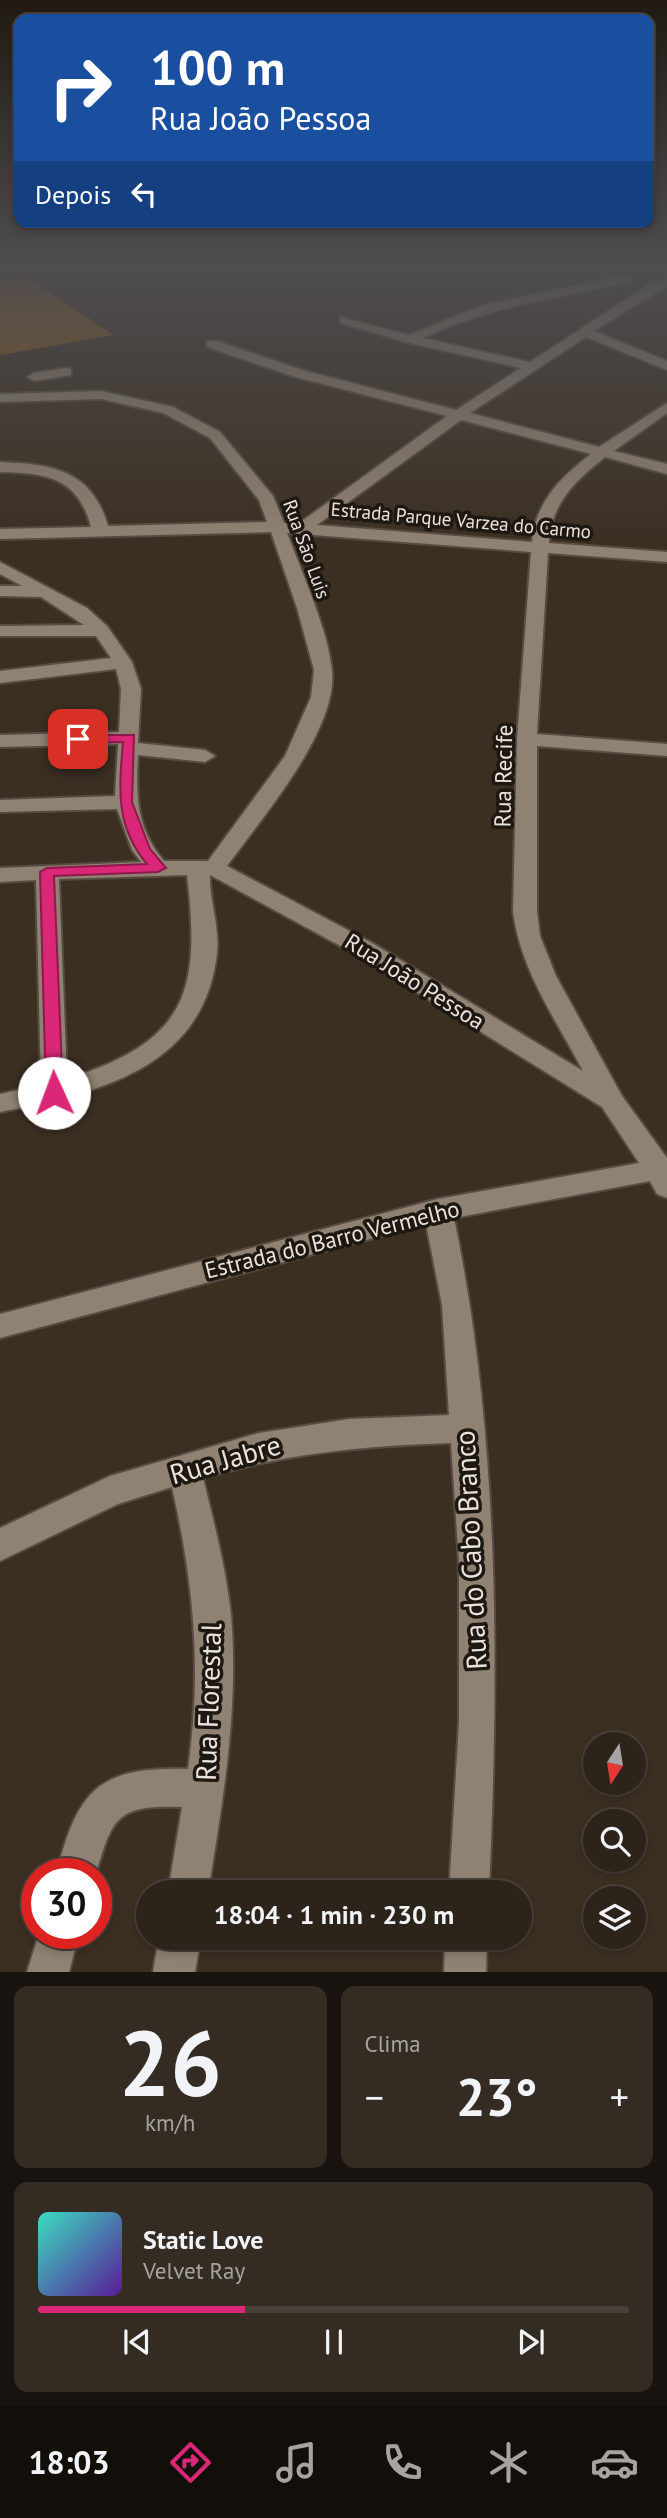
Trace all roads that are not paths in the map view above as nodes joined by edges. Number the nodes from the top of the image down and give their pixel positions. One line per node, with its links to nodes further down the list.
1 (253, 358): 11 (street)
2 (494, 358): 6 (street)
3 (548, 358): 6 (street)
4 (648, 358): 5 (street)
5 (667, 366)
6 (534, 367): 11 (street)
7 (65, 372): 8 (street)
8 (44, 394): 9 (street, Rua São Luis); 15 (street, Rua São Luis)
9 (0, 398)
10 (667, 407): 12 (street, Rua Recife)
11 (458, 415): 12 (street); 16 (street)
12 (606, 453): 14 (street); 19 (street, Rua Recife)
13 (0, 467): 17 (street)
14 (667, 469)
15 (275, 527): 16 (street, Estrada Parque Varzea do Carmo); 17 (street, Estrada Parque Varzea do Carmo); 36 (street, Rua São Luis)
16 (303, 528): 19 (street, Estrada Parque Varzea do Carmo)
17 (101, 531): 18 (street, Estrada Parque Varzea do Carmo)
18 (0, 534)
19 (541, 548): 20 (street, Estrada Parque Varzea do Carmo); 28 (street, Rua Recife)
20 (667, 557)
21 (0, 567): 23 (street)
22 (0, 591): 23 (street)
23 (49, 592): 24 (street)
24 (101, 630): 25 (street); 26 (street)
25 (0, 631)
26 (123, 662): 27 (street); 30 (street)
27 (0, 677)
28 (527, 739): 31 (street); 40 (street, Rua Recife)
29 (0, 741): 30 (street)
30 (129, 743): 32 (street); 33 (street)
31 (667, 750)
32 (205, 756)
33 (125, 802): 34 (street); 35 (street)
34 (0, 806)
35 (158, 868): 36 (street); 37 (street)
36 (205, 868): 39 (street); 40 (street, Rua João Pessoa)
37 (47, 872): 38 (street); 39 (street)
38 (0, 876)
39 (54, 1093): 41 (street)
40 (612, 1101): 42 (street, Rua Recife)
41 (0, 1102)
42 (664, 1175): 43 (street, Estrada do Barro Vermelho)
43 (438, 1210): 44 (street, Estrada do Barro Vermelho); 45 (street, Rua do Cabo Branco)
44 (0, 1326)
45 (464, 1428): 46 (street, Rua Jabre); 51 (street, Rua do Cabo Branco)
46 (185, 1471): 47 (street, Rua Jabre); 48 (street, Rua Florestal)
47 (0, 1545)
48 (205, 1789): 49 (street); 50 (street, Rua Florestal)
49 (81, 1858)
50 (190, 1880)
51 (469, 1880)
52 (54, 1949): 55 (street)
53 (178, 1950): 56 (street)
54 (466, 1950): 57 (street)
55 (48, 1972)
56 (174, 1972)
57 (465, 1972)

